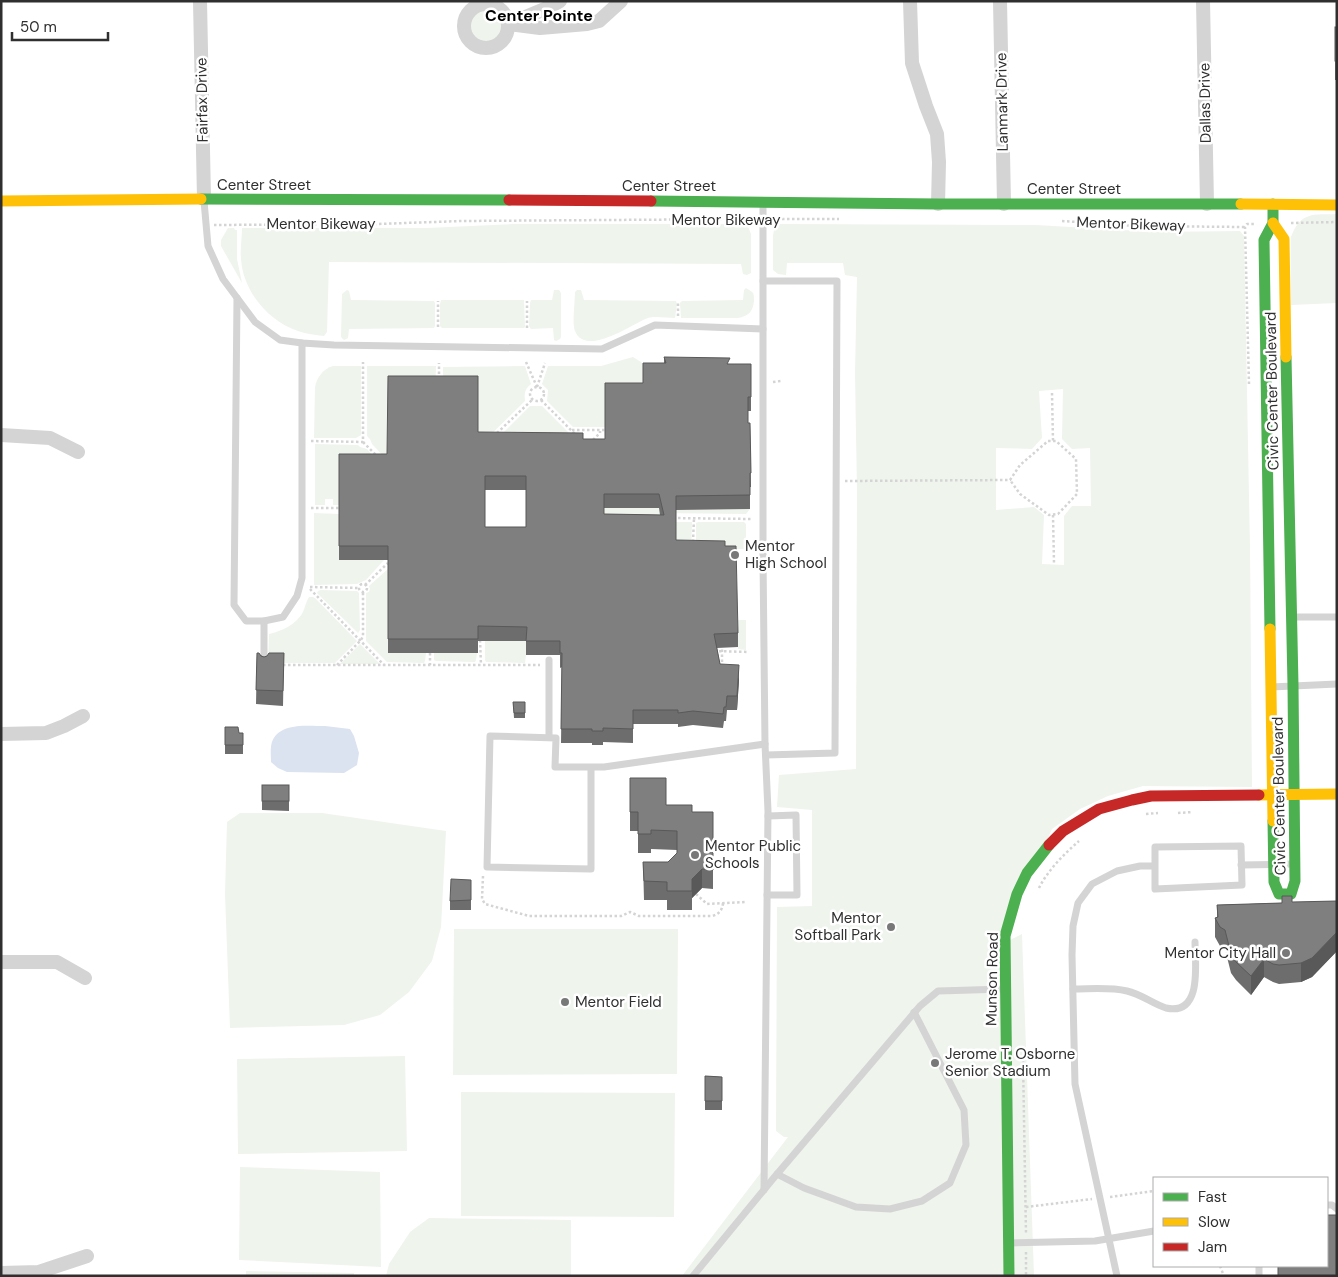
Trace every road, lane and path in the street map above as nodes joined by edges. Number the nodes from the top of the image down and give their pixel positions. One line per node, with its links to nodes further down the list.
1 (200, 1): 7 (street, Fairfax Drive)
2 (560, 1): 3 (street)
3 (621, 1)
4 (910, 1): 10 (street)
5 (1000, 1): 11 (street, Lanmark Drive)
6 (1203, 1): 12 (street, Dallas Drive)
7 (204, 199): 8 (street, Center Street); 9 (street, Center Street); 21 (lane)
8 (763, 201): 10 (street, Center Street); 15 (lane)
9 (1, 202)
10 (938, 204): 11 (street, Center Street)
11 (1004, 204): 12 (street, Center Street)
12 (1207, 204): 13 (street, Center Street)
13 (1273, 204): 14 (street, Center Street); 19 (street, Civic Center Boulevard)
14 (1337, 205)
15 (764, 219): 16 (path, Mentor Bikeway); 21 (path, Mentor Bikeway); 23 (lane)
16 (847, 219)
17 (1057, 221): 22 (path, Mentor Bikeway)
18 (1337, 222): 20 (path)
19 (1273, 223): 71 (street, Civic Center Boulevard); 89 (street, Civic Center Boulevard)
20 (1301, 223)
21 (206, 225): 24 (lane)
22 (1245, 227)
23 (763, 281): 31 (lane); 57 (lane)
24 (237, 298): 32 (lane); 72 (lane)
25 (527, 301): 30 (path)
26 (438, 302): 29 (path)
27 (678, 303): 28 (path)
28 (678, 316)
29 (438, 327)
30 (527, 328)
31 (763, 329): 32 (lane); 93 (lane)
32 (302, 343): 72 (lane)
33 (363, 362): 52 (path)
34 (526, 362): 40 (path)
35 (545, 362): 40 (path)
36 (439, 363): 37 (path)
37 (439, 381)
38 (781, 381): 39 (path)
39 (772, 382)
40 (537, 387): 42 (path); 43 (path)
41 (1052, 393): 50 (path)
42 (532, 400): 43 (path); 49 (path)
43 (541, 400): 44 (path)
44 (571, 430): 45 (path); 48 (path)
45 (600, 430): 46 (path); 53 (path)
46 (605, 430)
47 (1, 435): 54 (street)
48 (576, 436)
49 (492, 439)
50 (1053, 441): 56 (path); 60 (path)
51 (311, 442): 52 (path)
52 (363, 442): 55 (path)
53 (587, 446)
54 (78, 452)
55 (381, 460)
56 (1010, 480): 57 (path); 60 (path)
57 (836, 481): 94 (lane)
58 (310, 508): 59 (path)
59 (339, 508)
60 (1052, 515): 66 (path)
61 (666, 518): 62 (path)
62 (694, 518): 63 (path); 64 (path)
63 (752, 518)
64 (693, 545)
65 (388, 563): 67 (path)
66 (1054, 563)
67 (365, 585): 68 (path); 69 (path)
68 (359, 588): 69 (path); 73 (path)
69 (363, 592): 73 (path)
70 (1337, 616): 71 (lane)
71 (1292, 617): 88 (street, Civic Center Boulevard)
72 (264, 621): 81 (lane)
73 (361, 640): 82 (path); 83 (path)
74 (480, 640): 85 (path)
75 (722, 641): 77 (path)
76 (709, 648): 77 (path)
77 (722, 651): 78 (path); 86 (path)
78 (750, 652)
79 (430, 653): 84 (path)
80 (549, 663): 85 (path); 92 (lane)
81 (264, 665): 82 (path)
82 (337, 665): 83 (path)
83 (385, 665): 84 (path)
84 (430, 665): 85 (path)
85 (481, 665)
86 (722, 669)
87 (1337, 684): 88 (lane)
88 (1293, 685): 89 (lane); 97 (street, Civic Center Boulevard)
89 (1271, 687): 96 (street, Civic Center Boulevard)
90 (82, 716): 91 (street)
91 (1, 734)
92 (549, 737): 95 (lane); 104 (lane)
93 (764, 744): 94 (lane); 95 (lane)
94 (766, 756): 99 (lane)
95 (591, 767): 104 (lane)
96 (1272, 794): 97 (street, Munson Road); 102 (street, Civic Center Boulevard); 112 (street, Munson Road)
97 (1294, 794): 98 (street, Munson Road); 100 (street, Civic Center Boulevard)
98 (1337, 794)
99 (768, 816): 106 (lane); 106 (lane)
100 (1295, 864): 102 (lane); 102 (street, Civic Center Boulevard)
101 (1241, 865): 102 (lane); 103 (lane); 103 (lane)
102 (1273, 865)
103 (1154, 866): 113 (lane)
104 (487, 867): 108 (path)
105 (696, 894): 108 (path)
106 (767, 895): 116 (lane)
107 (746, 902): 108 (path)
108 (723, 903)
109 (1195, 942): 113 (lane)
110 (1, 962): 111 (street)
111 (84, 978)
112 (1005, 989): 114 (lane); 119 (street, Munson Road)
113 (1073, 989): 118 (lane)
114 (914, 1012): 115 (lane); 115 (lane)
115 (777, 1174): 116 (lane)
116 (764, 1190): 122 (lane)
117 (1153, 1231): 118 (lane)
118 (1109, 1239): 119 (lane); 124 (lane)
119 (1009, 1243): 123 (street, Munson Road)
120 (87, 1256): 121 (street)
121 (1, 1273)
122 (694, 1276)
123 (1010, 1276)
124 (1117, 1276)

